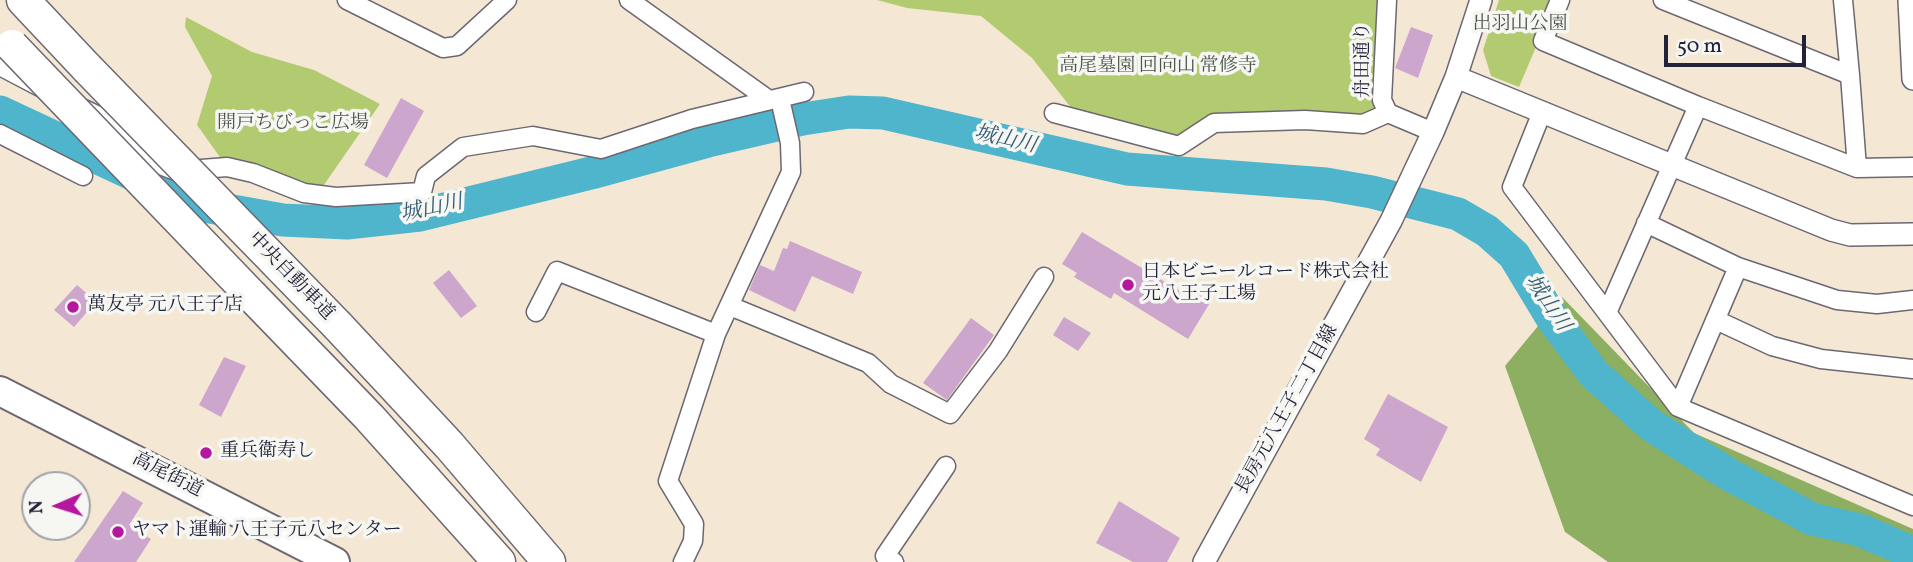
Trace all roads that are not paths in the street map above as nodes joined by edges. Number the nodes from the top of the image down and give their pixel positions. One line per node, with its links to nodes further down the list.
1 (23, 0): 44 (highway, 中央自動車道, bridge)
2 (347, 0): 3 (street)
3 (506, 0)
4 (629, 0): 16 (street)
5 (1387, 0): 20 (street, 舟田通り)
6 (1481, 0): 13 (street)
7 (1560, 0): 17 (street)
8 (1663, 0): 12 (street)
9 (1843, 0): 12 (street)
10 (1909, 0): 14 (street)
11 (4, 48): 16 (street); 43 (highway, 中央自動車道, bridge)
12 (1850, 75): 25 (street)
13 (1456, 77): 18 (street); 21 (street)
14 (1913, 79)
15 (804, 92): 16 (street)
16 (776, 101): 32 (street)
17 (1698, 106): 23 (street); 25 (street)
18 (1542, 112): 23 (street); 34 (street)
19 (1054, 113): 20 (street)
20 (1388, 113): 21 (street, 舟田通り)
21 (1433, 132): 47 (street, 長房元八王子二丁目線)
22 (0, 134): 26 (street)
23 (1672, 165): 27 (street); 28 (street)
24 (1913, 167): 25 (street)
25 (1857, 168)
26 (83, 176)
27 (1646, 223): 29 (street); 34 (street)
28 (1913, 234)
29 (1738, 267): 31 (street); 35 (street)
30 (1044, 277): 32 (street)
31 (1913, 300)
32 (730, 306): 36 (street)
33 (536, 313): 36 (street)
34 (1607, 313): 39 (street)
35 (1716, 320): 37 (street); 39 (street)
36 (716, 334): 45 (street)
37 (1913, 369)
38 (0, 391): 42 (main road, 高尾街道)
39 (1678, 407): 41 (street)
40 (946, 467): 46 (street)
41 (1913, 506)
42 (327, 560)
43 (499, 562)
44 (549, 562)
45 (683, 562)
46 (894, 562)
47 (1204, 562)

